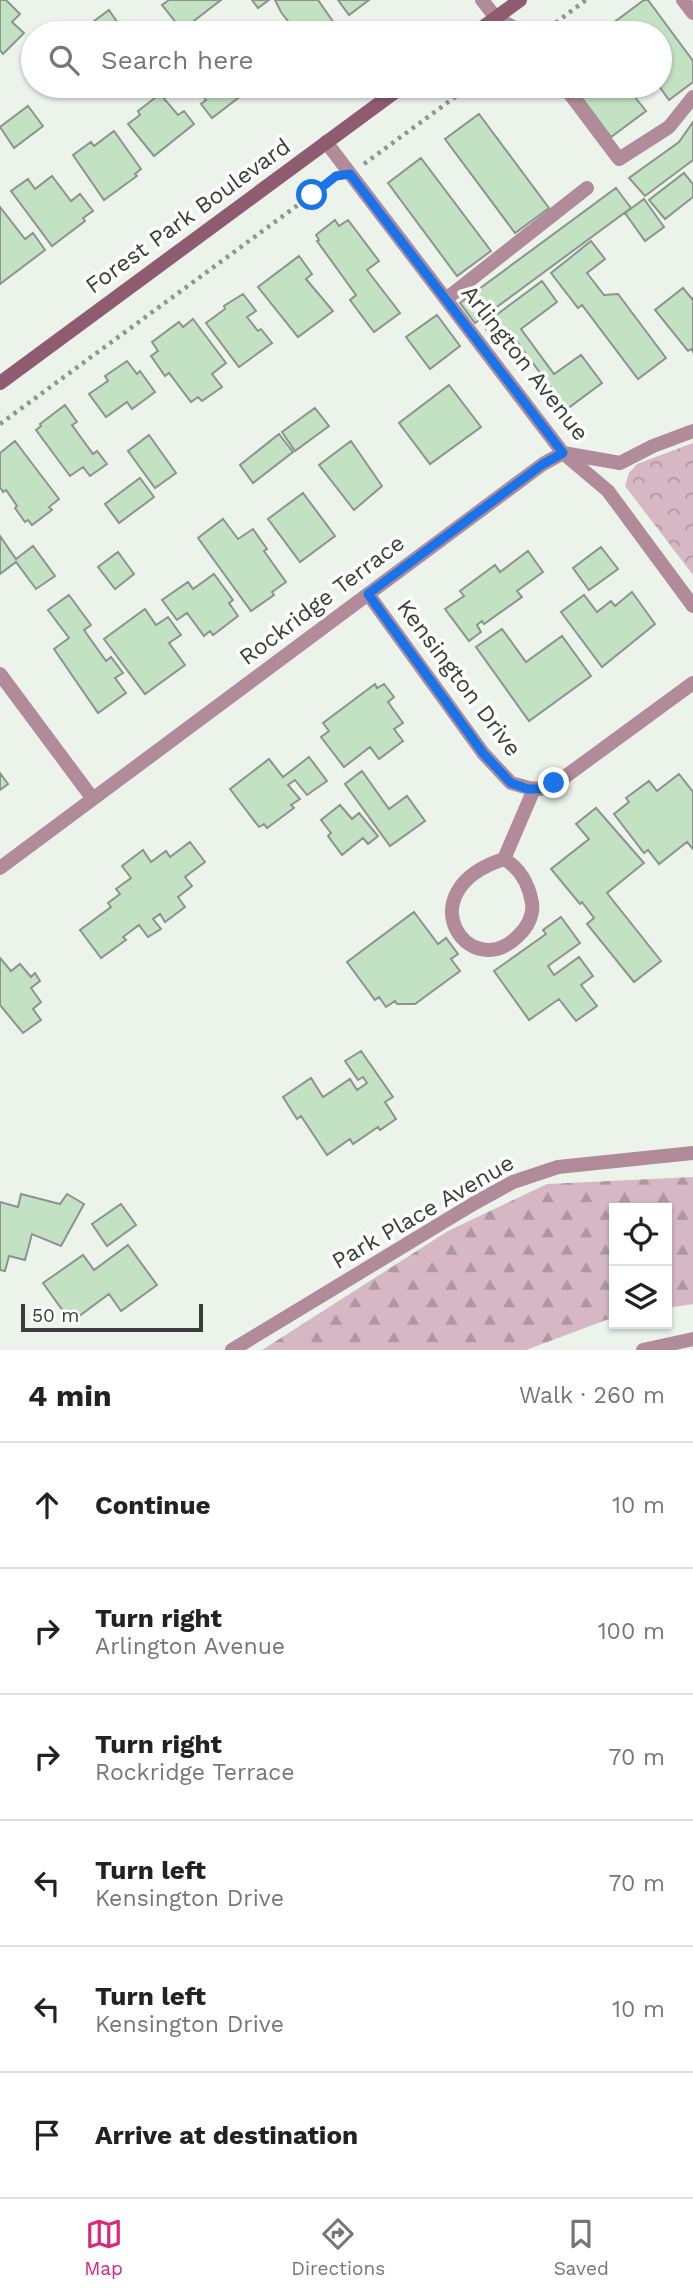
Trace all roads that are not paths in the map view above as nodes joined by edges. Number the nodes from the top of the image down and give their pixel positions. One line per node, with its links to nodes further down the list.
1 (482, 0): 5 (street)
2 (520, 0): 5 (main road)
3 (683, 0): 4 (street)
4 (693, 13)
5 (496, 18): 6 (main road); 7 (street)
6 (492, 21)
7 (502, 21)
8 (693, 97): 10 (street)
9 (386, 98): 11 (main road, Forest Park Boulevard)
10 (573, 98)
11 (326, 142): 13 (street, Arlington Avenue); 14 (main road, Forest Park Boulevard)
12 (587, 188): 13 (street)
13 (446, 299): 16 (street, Arlington Avenue)
14 (0, 383)
15 (693, 431): 16 (street)
16 (563, 453): 17 (street, Rockridge Terrace); 18 (street, Arlington Avenue)
17 (368, 594): 21 (street, Kensington Drive); 22 (street, Rockridge Terrace)
18 (693, 606)
19 (0, 674): 22 (street)
20 (693, 683): 21 (street)
21 (534, 789): 23 (street)
22 (93, 799): 24 (street, Rockridge Terrace)
23 (504, 859): 23 (street)
24 (0, 868)
25 (693, 1153): 27 (street, Park Place Avenue)
26 (693, 1339): 28 (street)
27 (232, 1350)
28 (643, 1350)

